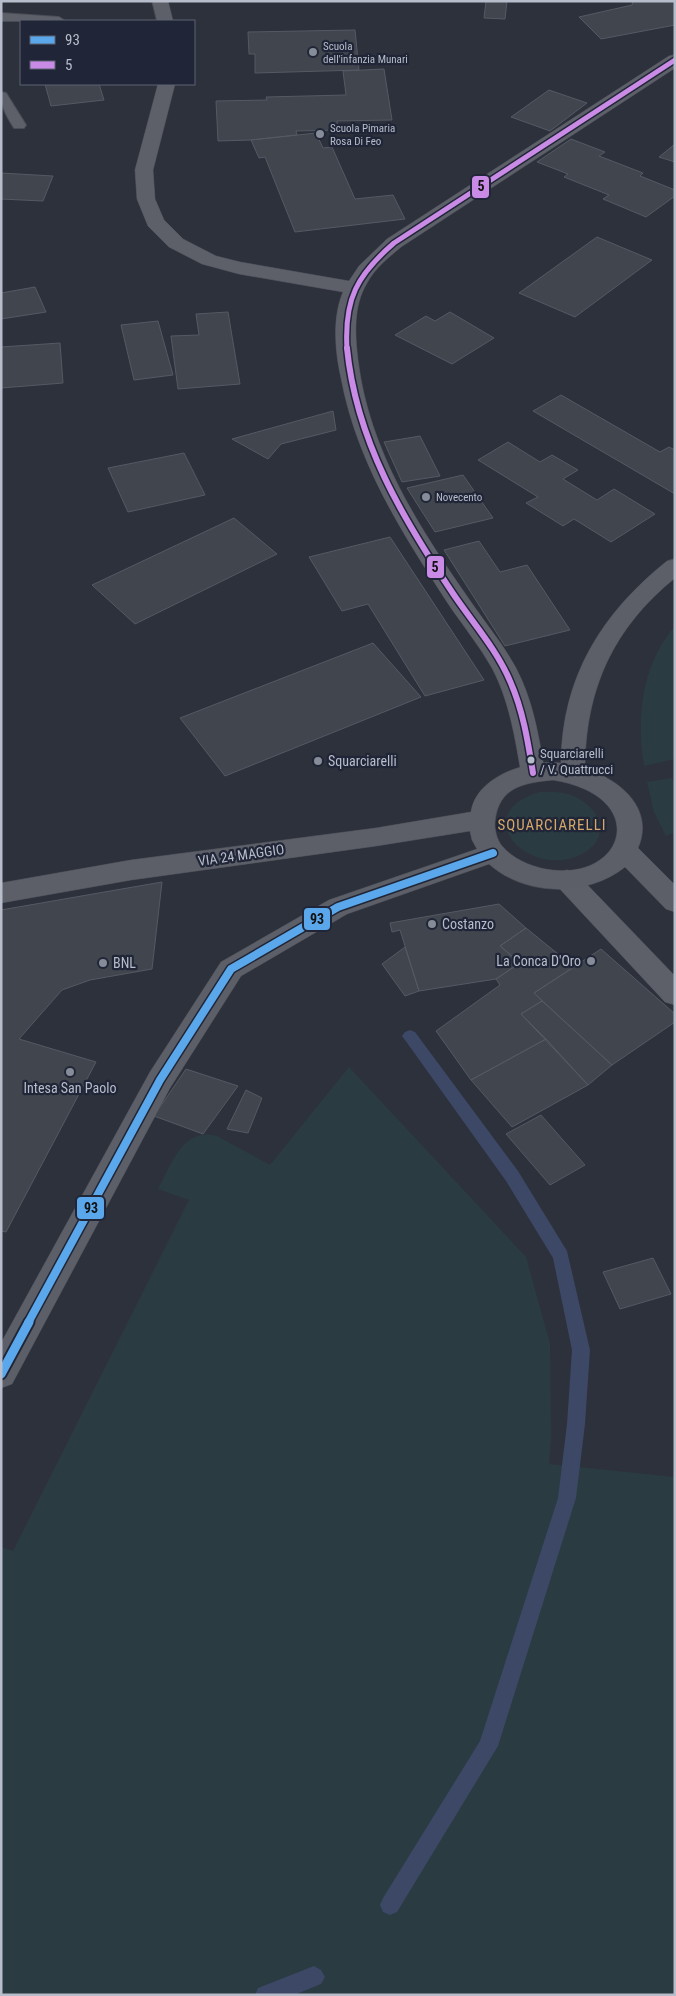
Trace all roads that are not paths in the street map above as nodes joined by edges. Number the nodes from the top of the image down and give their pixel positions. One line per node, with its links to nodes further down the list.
1 (160, 1): 4 (street)
2 (1, 17): 3 (lane)
3 (44, 20)
4 (165, 20)
5 (675, 60): 9 (street)
6 (167, 85): 9 (street)
7 (1, 96): 8 (lane)
8 (19, 126)
9 (353, 288): 11 (street)
10 (675, 566): 12 (main road)
11 (533, 773): 12 (main road); 13 (main road)
12 (573, 774): 14 (main road)
13 (480, 820): 15 (main road); 17 (main road, VIA 24 MAGGIO)
14 (625, 851): 16 (main road); 18 (main road)
15 (493, 853): 16 (main road); 20 (main road)
16 (567, 880): 19 (street)
17 (1, 893)
18 (675, 902)
19 (675, 994)
20 (1, 1374)

